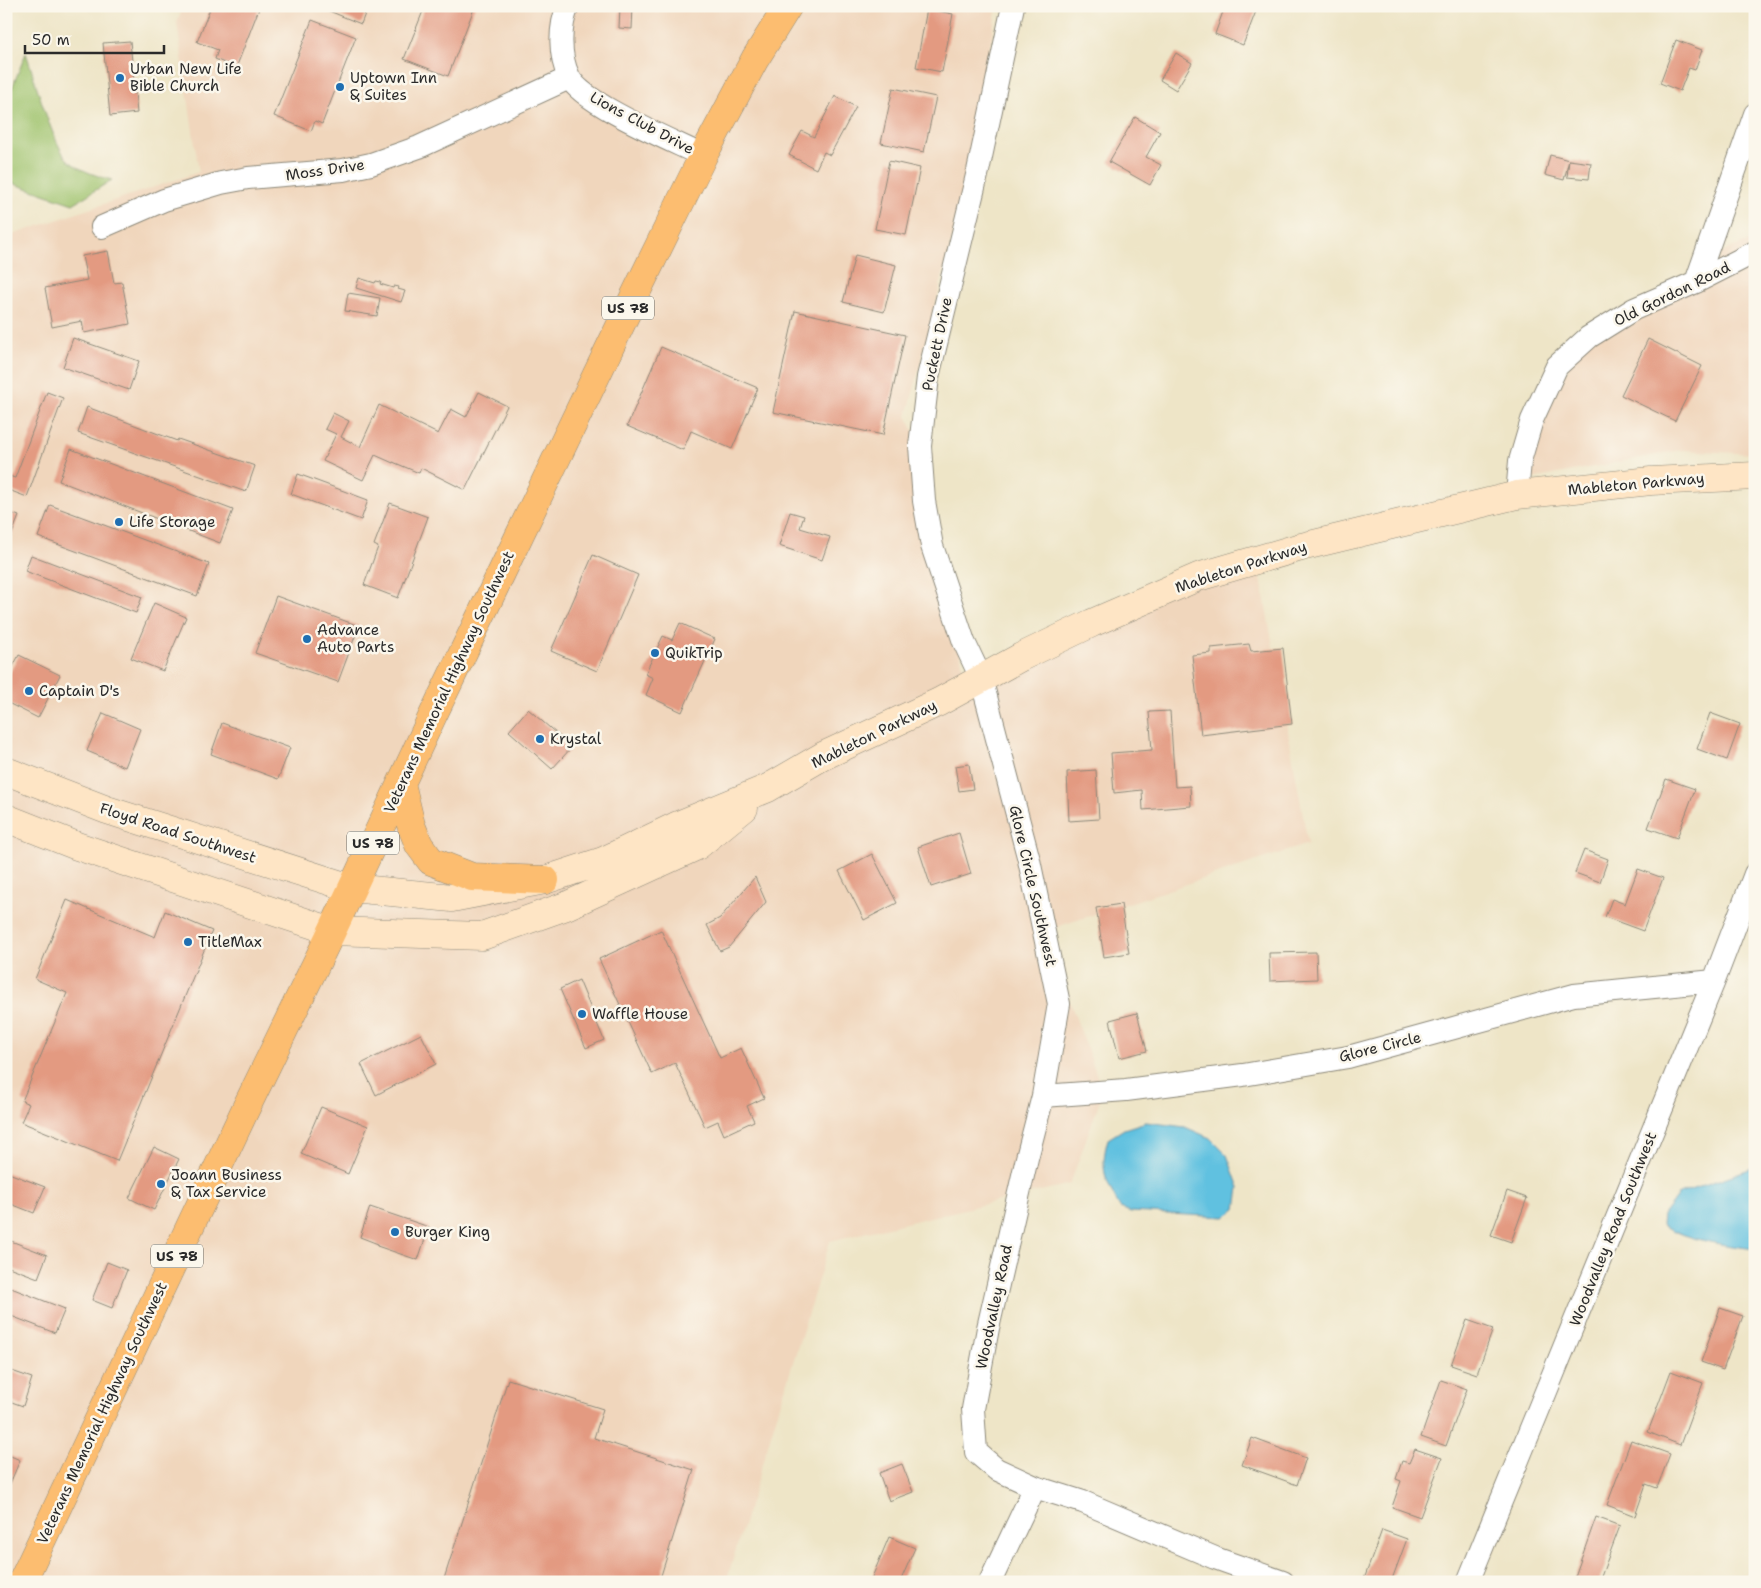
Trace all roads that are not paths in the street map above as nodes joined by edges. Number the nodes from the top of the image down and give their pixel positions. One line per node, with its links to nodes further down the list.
1 (568, 6): 4 (street)
2 (788, 6): 6 (main road, Veterans Memorial Highway Southwest / US 78)
3 (1014, 6): 12 (street, Puckett Drive)
4 (570, 78): 6 (street, Lions Club Drive); 7 (street, Moss Drive)
5 (1755, 114): 9 (street)
6 (703, 156): 14 (main road, Veterans Memorial Highway Southwest / US 78)
7 (102, 227)
8 (1755, 252): 9 (street, Old Gordon Road)
9 (1696, 282): 11 (street, Old Gordon Road)
10 (1755, 476): 11 (main road, Mableton Parkway)
11 (1517, 494): 12 (main road, Mableton Parkway)
12 (981, 678): 15 (main road, Mableton Parkway); 22 (street, Glore Circle Southwest)
13 (6, 771): 19 (main road, Floyd Road Southwest)
14 (401, 782): 18 (main road); 19 (main road, Veterans Memorial Highway Southwest / US 78)
15 (768, 788): 18 (main road, Mableton Parkway); 20 (main road, Mableton Parkway)
16 (6, 818): 20 (main road)
17 (1755, 874): 21 (street, Woodvalley Road Southwest)
18 (546, 880): 19 (main road, Mableton Parkway)
19 (351, 888): 20 (main road, Veterans Memorial Highway Southwest / US 78)
20 (332, 931): 24 (main road, Veterans Memorial Highway Southwest / US 78)
21 (1714, 981): 22 (street, Glore Circle); 27 (street, Woodvalley Road Southwest)
22 (1043, 1096): 23 (street, Woodvalley Road)
23 (1035, 1487): 25 (street); 26 (street, Woodvalley Road)
24 (22, 1582)
25 (990, 1582)
26 (1283, 1582)
27 (1468, 1582)

